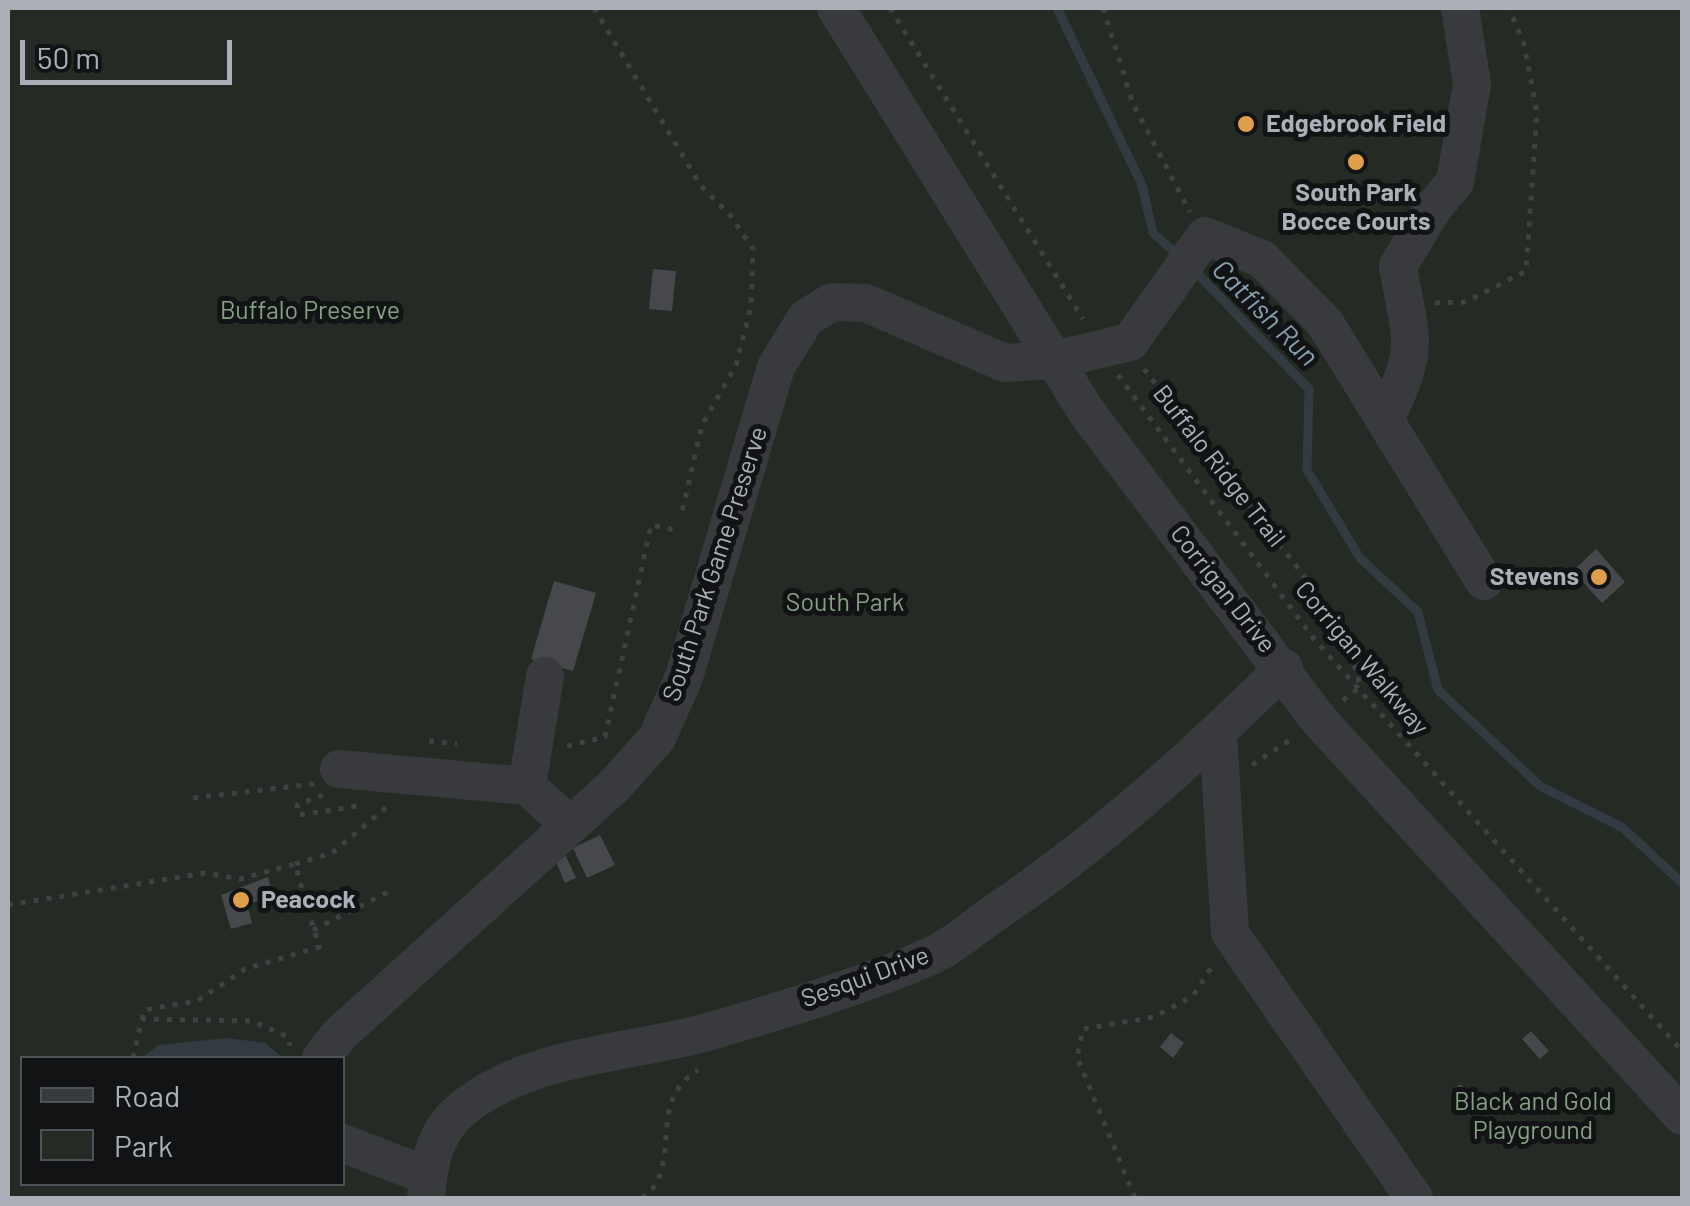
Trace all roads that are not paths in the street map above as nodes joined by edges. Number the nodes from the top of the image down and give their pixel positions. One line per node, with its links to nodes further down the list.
1 (836, 8): 3 (street, Corrigan Drive)
2 (1460, 8): 4 (street)
3 (1054, 360): 4 (street, South Park Game Preserve); 6 (street, Corrigan Drive); 11 (street, South Park Game Preserve)
4 (1385, 420): 5 (street)
5 (1484, 581)
6 (1284, 668): 8 (street, Sesqui Drive); 13 (street, Corrigan Drive)
7 (545, 676): 10 (street)
8 (1218, 732): 15 (street, Sesqui Drive); 16 (street)
9 (331, 781): 10 (street)
10 (527, 786): 11 (street)
11 (570, 825): 12 (street, South Park Game Preserve)
12 (322, 1056)
13 (1682, 1116)
14 (345, 1145): 15 (street)
15 (427, 1187)
16 (1414, 1198)

